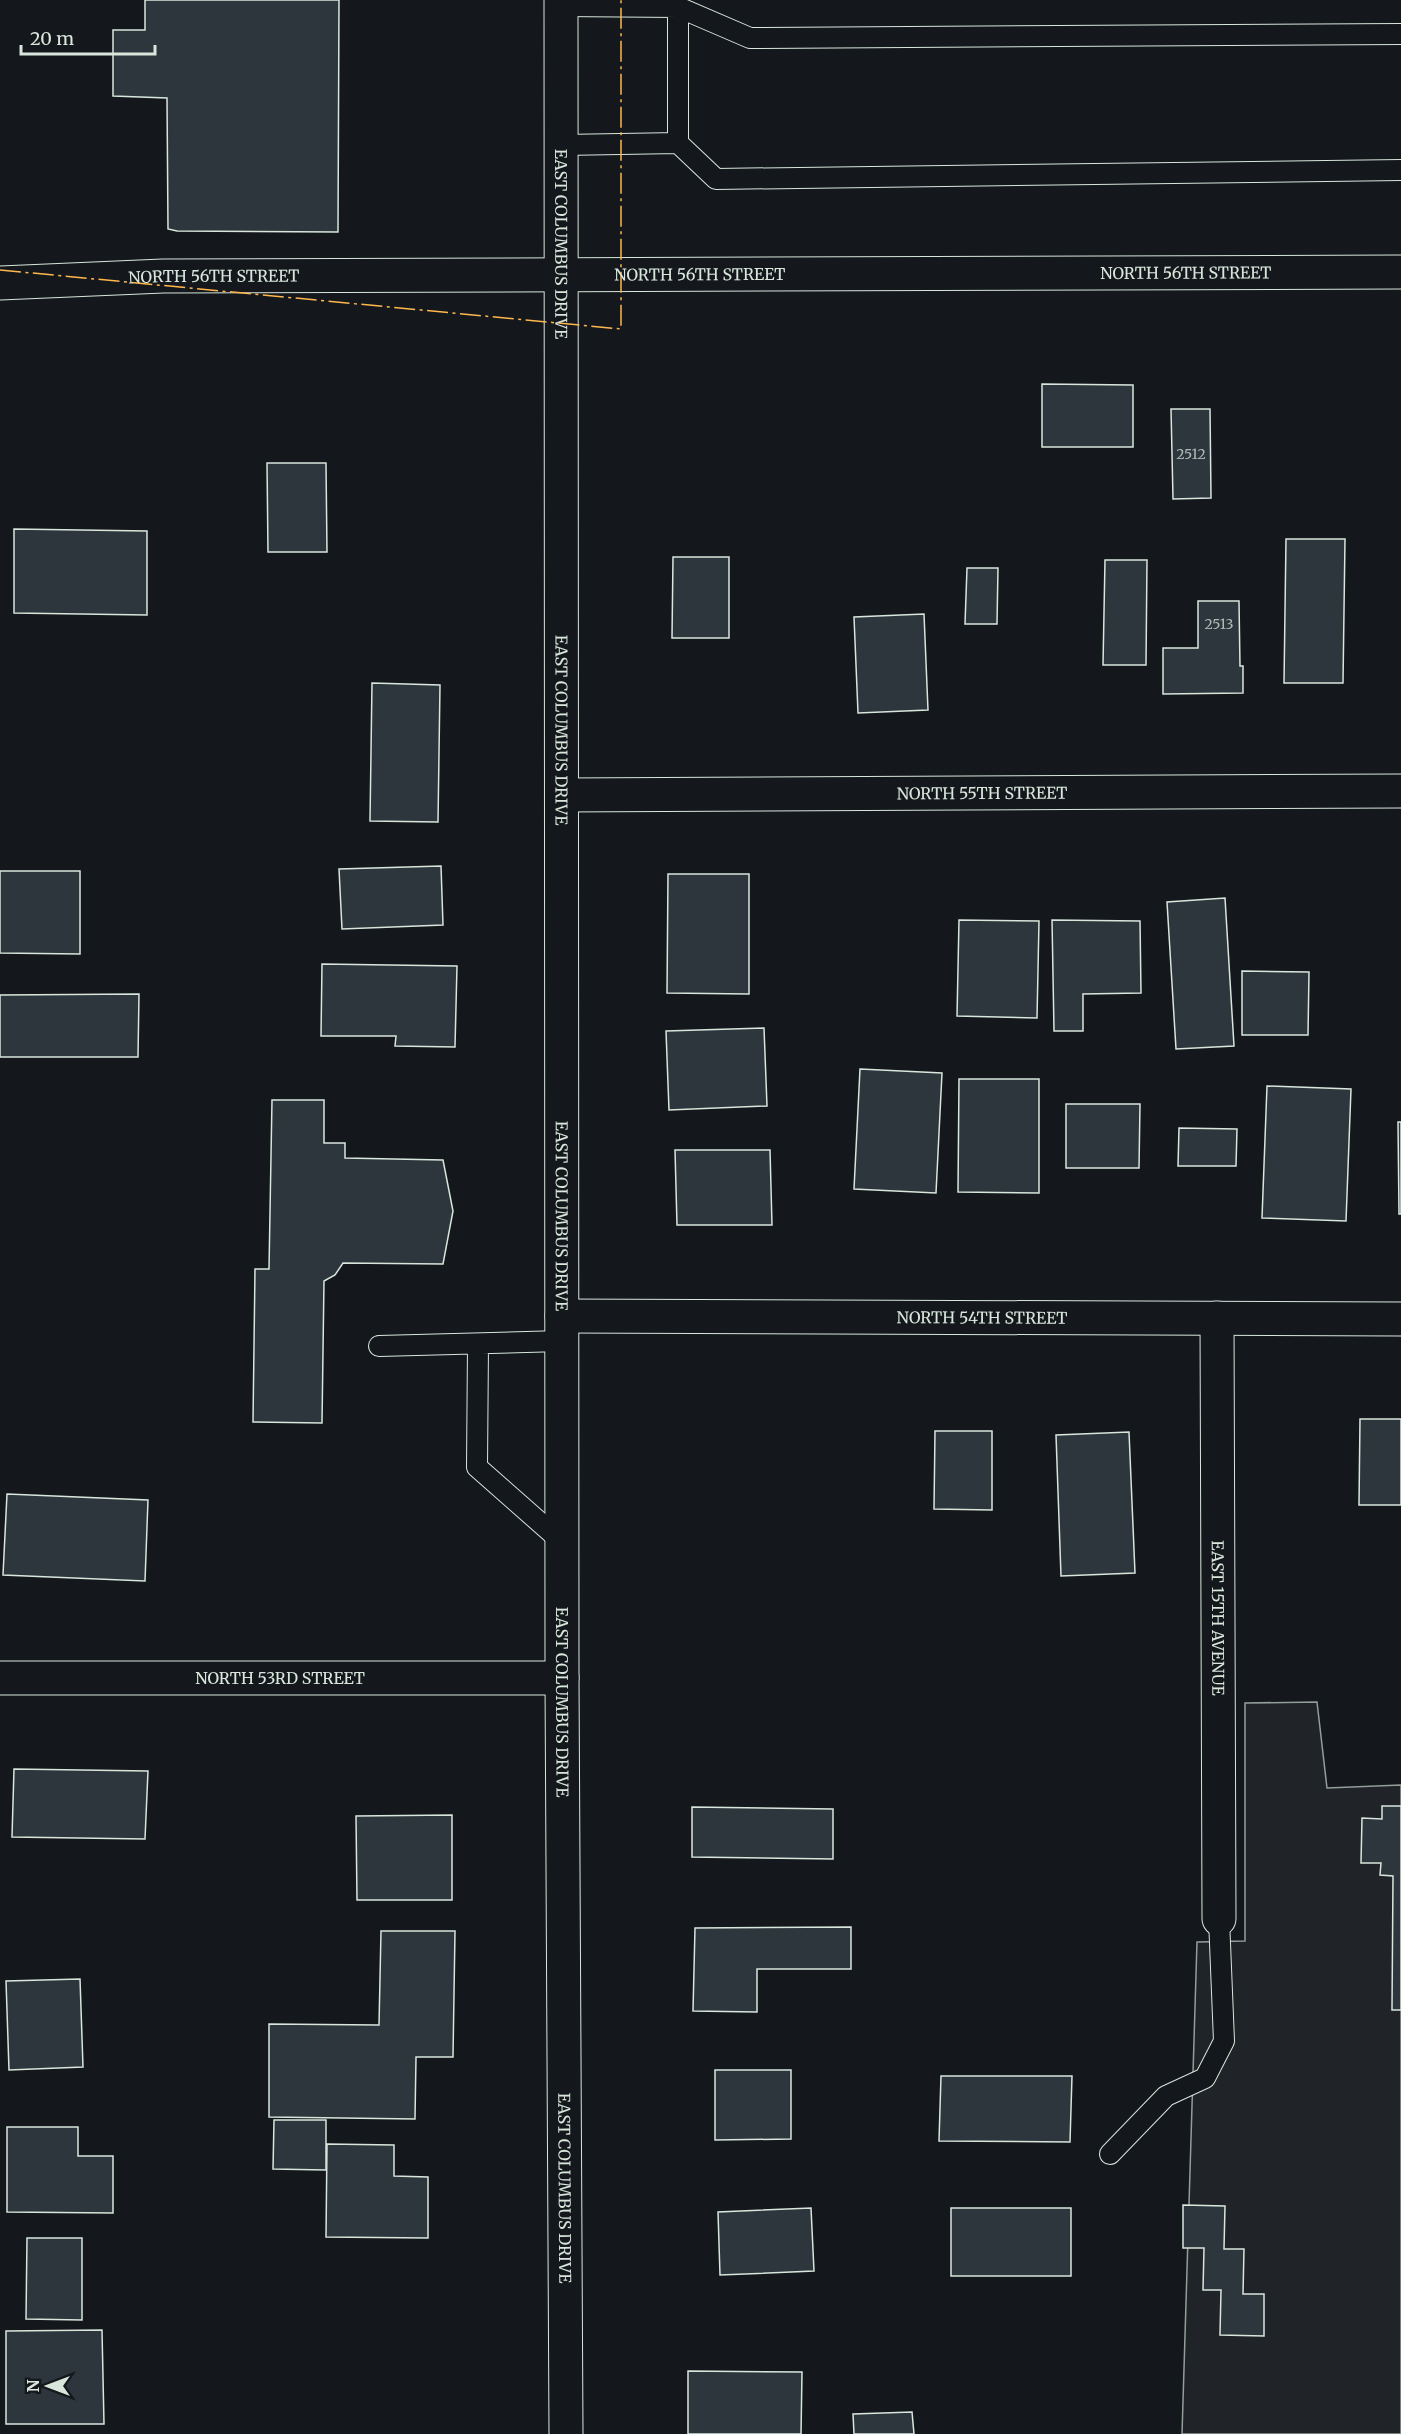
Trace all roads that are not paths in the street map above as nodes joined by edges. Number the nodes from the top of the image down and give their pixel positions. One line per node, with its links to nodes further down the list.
1 (561, 3): 2 (lane); 5 (street, EAST COLUMBUS DRIVE)
2 (678, 7): 3 (lane); 4 (lane)
3 (1401, 34)
4 (678, 143): 5 (lane); 6 (lane)
5 (562, 145): 8 (street, EAST COLUMBUS DRIVE)
6 (1401, 170)
7 (1401, 273): 8 (street, NORTH 56TH STREET)
8 (562, 275): 9 (street, NORTH 56TH STREET); 11 (street, EAST COLUMBUS DRIVE)
9 (0, 283)
10 (1401, 791): 11 (street, NORTH 55TH STREET)
11 (562, 795): 14 (street, EAST COLUMBUS DRIVE)
12 (1217, 1318): 13 (street, NORTH 54TH STREET); 14 (street, NORTH 54TH STREET); 20 (street, EAST 15TH AVENUE)
13 (1401, 1319)
14 (562, 1329): 15 (lane); 17 (street, EAST COLUMBUS DRIVE)
15 (478, 1345): 16 (lane); 17 (lane)
16 (380, 1346)
17 (562, 1542): 19 (street, EAST COLUMBUS DRIVE)
18 (0, 1678): 19 (street, NORTH 53RD STREET)
19 (562, 1678): 22 (street, EAST COLUMBUS DRIVE)
20 (1219, 1919): 21 (lane)
21 (1110, 2154)
22 (566, 2434)

